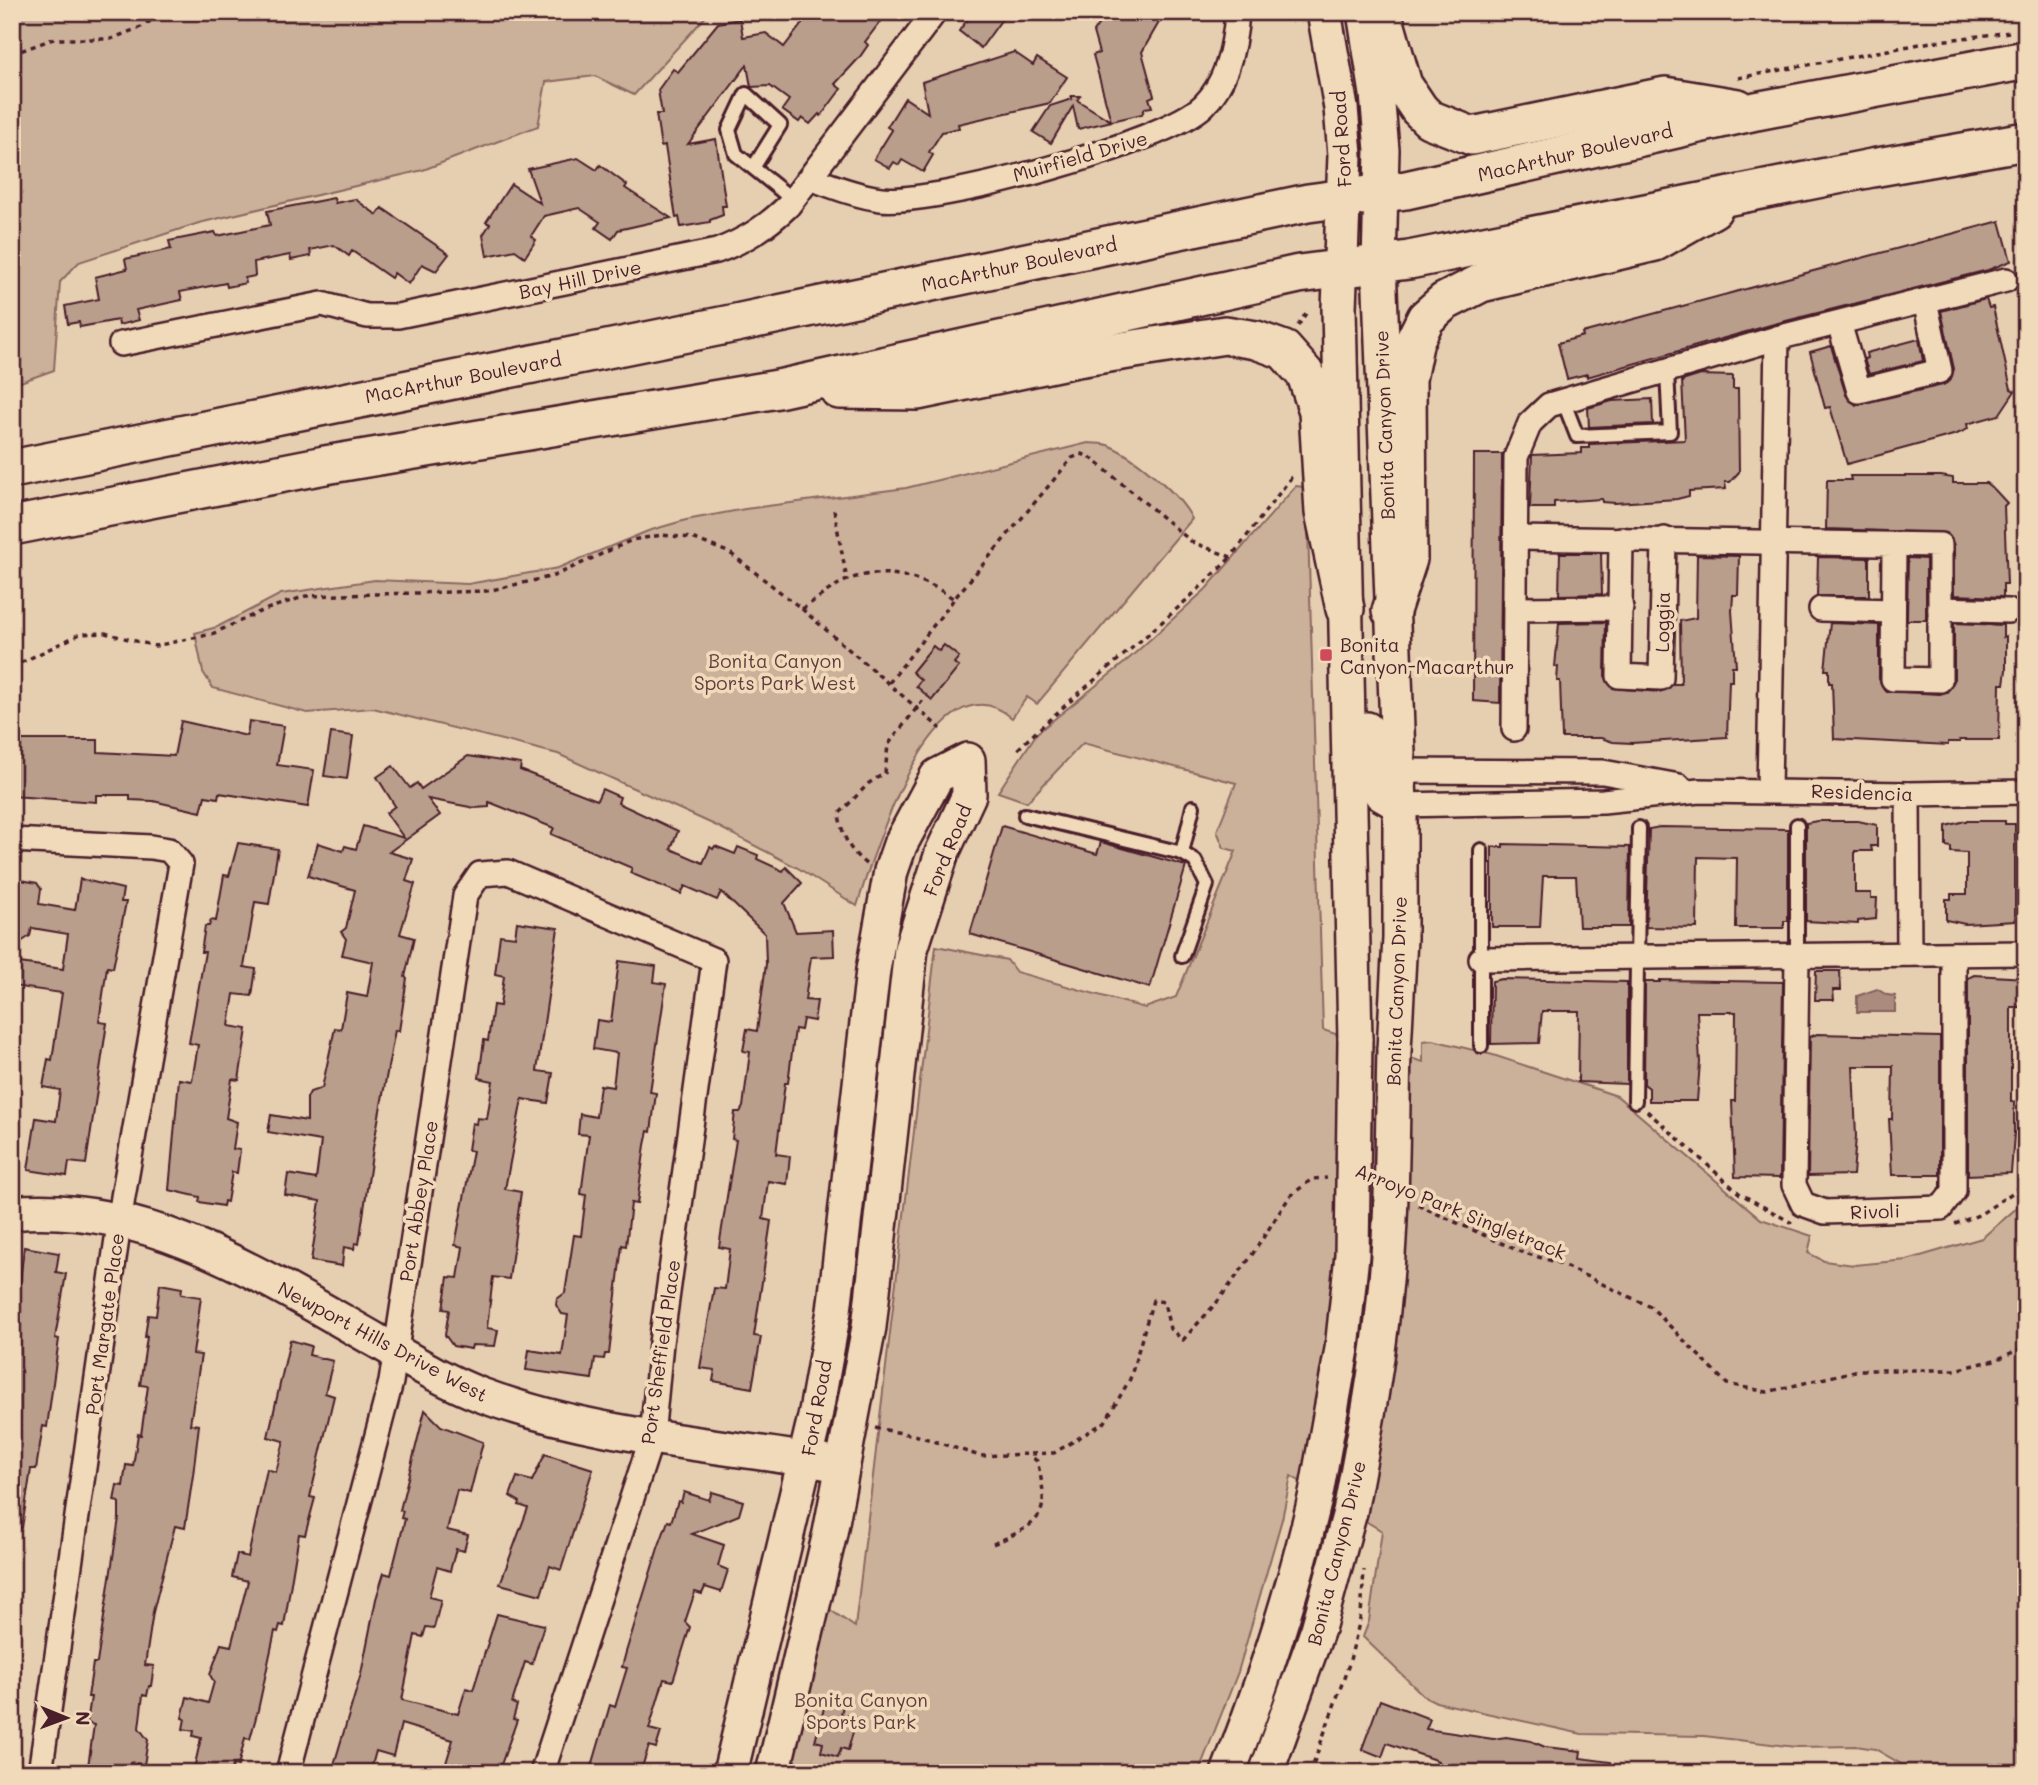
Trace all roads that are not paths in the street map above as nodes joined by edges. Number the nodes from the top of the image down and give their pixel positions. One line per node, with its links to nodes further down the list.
1 (935, 12): 10 (street, Bay Hill Drive)
2 (1237, 12): 10 (street, Muirfield Drive)
3 (1324, 12): 13 (main road, Ford Road)
4 (1364, 12): 12 (main road, Ford Road)
5 (1382, 12): 7 (main road)
6 (2026, 61): 7 (main road, MacArthur Boulevard)
7 (1756, 111): 12 (main road, MacArthur Boulevard)
8 (2026, 141): 11 (main road)
9 (754, 168): 9 (lane); 14 (lane)
10 (810, 178): 14 (street, Bay Hill Drive)
11 (1741, 193): 15 (main road); 36 (main road)
12 (1380, 194): 13 (main road, MacArthur Boulevard); 15 (main road, Bonita Canyon Drive)
13 (1345, 198): 16 (main road, Ford Road); 25 (main road, MacArthur Boulevard)
14 (793, 200): 21 (street, Bay Hill Drive)
15 (1378, 264): 16 (main road); 36 (main road, Bonita Canyon Drive)
16 (1341, 268): 23 (main road); 39 (main road, Bonita Canyon Drive)
17 (2006, 280): 18 (street)
18 (1924, 301): 19 (street); 19 (street)
19 (1839, 323): 20 (street)
20 (1777, 338): 22 (street); 30 (street)
21 (121, 344)
22 (1667, 371): 24 (street); 24 (lane)
23 (778, 388): 26 (main road); 39 (main road)
24 (1563, 400): 27 (street)
25 (12, 468)
26 (12, 526)
27 (1516, 538): 28 (street); 32 (street)
28 (1621, 539): 29 (street); 33 (street, Loggia)
29 (1664, 539): 30 (street); 33 (street, Loggia)
30 (1773, 544): 31 (street); 43 (street)
31 (1894, 545): 35 (street); 37 (street)
32 (1516, 608): 33 (street); 40 (street)
33 (1621, 608)
34 (1821, 609): 37 (street)
35 (1940, 609): 37 (street); 38 (street)
36 (1391, 611): 41 (main road, Bonita Canyon Drive)
37 (1893, 611)
38 (2008, 611)
39 (1345, 619): 46 (main road); 75 (main road, Bonita Canyon Drive, bridge)
40 (1514, 729)
41 (1399, 771): 42 (street, Residencia); 46 (main road, Bonita Canyon Drive)
42 (1569, 787): 43 (street, Residencia); 46 (street, Residencia)
43 (1769, 790): 45 (street, Residencia)
44 (2026, 792): 45 (street, Residencia)
45 (1908, 794): 55 (street)
46 (1400, 805): 76 (main road, Bonita Canyon Drive, bridge)
47 (1194, 807): 53 (lane)
48 (1025, 815): 53 (lane)
49 (1797, 825): 57 (lane)
50 (1639, 828): 59 (lane)
51 (12, 840): 65 (street, Port Margate Place)
52 (1481, 850): 60 (lane)
53 (1182, 853): 58 (lane)
54 (2026, 953): 56 (street)
55 (1909, 954): 56 (street); 57 (street)
56 (1954, 954): 57 (street, Rivoli)
57 (1797, 955): 59 (street)
58 (1182, 956)
59 (1638, 957): 60 (street); 63 (lane)
60 (1482, 959): 62 (lane)
61 (714, 960): 66 (street, Port Abbey Place); 67 (street, Port Sheffield Place)
62 (1481, 1046)
63 (1635, 1101)
64 (12, 1213): 65 (main road, Newport Hills Drive West)
65 (119, 1222): 66 (main road, Newport Hills Drive West); 70 (street, Port Margate Place)
66 (395, 1352): 67 (main road, Newport Hills Drive West); 71 (street, Port Abbey Place)
67 (652, 1437): 68 (main road, Newport Hills Drive West); 72 (street, Port Sheffield Place)
68 (807, 1459): 69 (main road, Newport Hills Drive West); 69 (main road, Ford Road); 73 (main road, Ford Road)
69 (845, 1465): 74 (main road, Ford Road)
70 (40, 1773)
71 (288, 1773)
72 (542, 1773)
73 (730, 1773)
74 (773, 1773)
75 (1228, 1773)
76 (1266, 1773)

